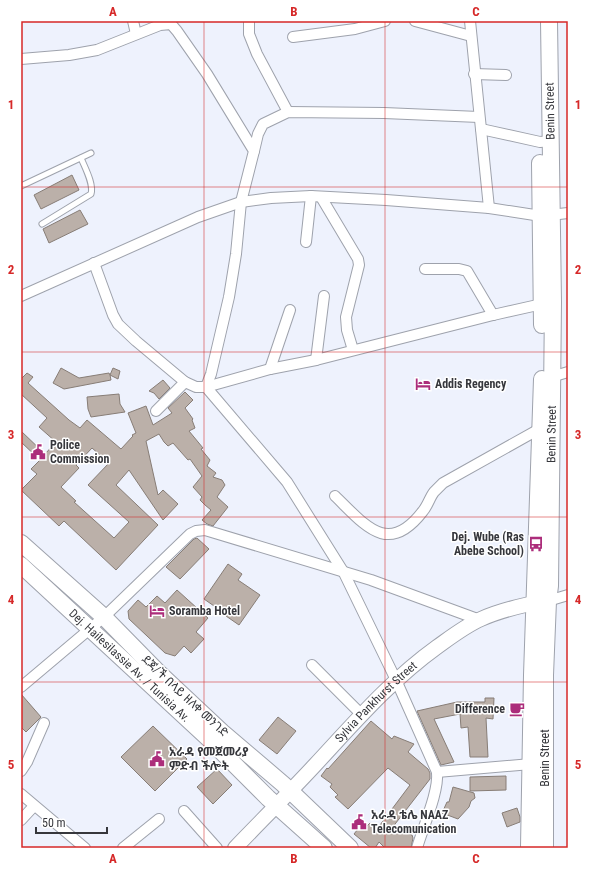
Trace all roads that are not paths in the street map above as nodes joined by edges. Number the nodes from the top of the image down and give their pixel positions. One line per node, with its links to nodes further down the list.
1 (133, 21): 8 (street)
2 (249, 21): 14 (street)
3 (385, 21): 10 (street)
4 (415, 21): 9 (street)
5 (470, 21): 9 (street)
6 (538, 21): 17 (main road, Benin Street)
7 (548, 21): 17 (main road, Benin Street)
8 (136, 34): 11 (street); 18 (street)
9 (471, 36): 12 (street)
10 (293, 37)
11 (21, 59)
12 (474, 74): 13 (street); 15 (street)
13 (506, 75)
14 (288, 112): 15 (street); 18 (street)
15 (479, 117): 16 (street)
16 (481, 129): 17 (street); 24 (street)
17 (545, 142): 25 (main road, Benin Street)
18 (254, 151): 23 (street)
19 (91, 153): 20 (lane)
20 (81, 158): 21 (lane); 26 (lane)
21 (21, 186)
22 (316, 197): 23 (street); 24 (street); 27 (street); 35 (street)
23 (241, 202): 28 (street); 40 (street)
24 (489, 208): 25 (street)
25 (554, 214): 32 (main road, Benin Street); 38 (main road, Benin Street)
26 (42, 224)
27 (306, 242)
28 (94, 263): 30 (street); 39 (street)
29 (425, 269): 34 (street)
30 (21, 296)
31 (324, 296): 36 (street)
32 (542, 304): 34 (street); 38 (main road, Benin Street)
33 (290, 310): 37 (street)
34 (493, 315): 35 (street)
35 (353, 350): 36 (street)
36 (316, 360): 37 (street)
37 (270, 369): 40 (street)
38 (554, 376): 42 (main road, Benin Street)
39 (185, 382): 40 (street); 41 (street)
40 (206, 387): 46 (street)
41 (156, 411)
42 (547, 427): 43 (street); 48 (main road, Benin Street)
43 (335, 496)
44 (21, 542): 49 (main road, ደጃ/ች በላይ ዘለቀ መንገድ)
45 (21, 565): 51 (main road, Dej. Hailesilassie Av. / Tunisia Av.)
46 (344, 573): 49 (street); 50 (street); 54 (street)
47 (568, 596): 48 (street)
48 (541, 602): 50 (street, Sylvia Pankhurst Street); 53 (main road, Benin Street)
49 (104, 616): 51 (street); 61 (main road, ደጃ/ች በላይ ዘለቀ መንገድ)
50 (480, 620): 54 (street, Sylvia Pankhurst Street)
51 (89, 628): 55 (street); 63 (main road, Dej. Hailesilassie Av. / Tunisia Av.)
52 (312, 665): 56 (street)
53 (539, 675): 58 (main road, Benin Street); 76 (main road, Benin Street)
54 (396, 680): 56 (street, Sylvia Pankhurst Street); 60 (street)
55 (21, 687)
56 (361, 714): 61 (street, Sylvia Pankhurst Street)
57 (44, 723): 59 (street)
58 (530, 764): 60 (street); 75 (main road, Benin Street)
59 (21, 771)
60 (437, 772): 74 (street)
61 (291, 791): 63 (street, Sylvia Pankhurst Street); 73 (main road, ደጃ/ች በላይ ዘለቀ መንገድ)
62 (21, 794): 64 (street)
63 (276, 805): 71 (street, Sylvia Pankhurst Street); 72 (main road, Dej. Hailesilassie Av. / Tunisia Av.)
64 (34, 806): 67 (street); 68 (street)
65 (184, 811): 70 (street)
66 (159, 819): 69 (street)
67 (21, 820)
68 (85, 848)
69 (123, 848)
70 (217, 848)
71 (235, 848)
72 (324, 848)
73 (350, 848)
74 (417, 848)
75 (529, 848)
76 (545, 848)

